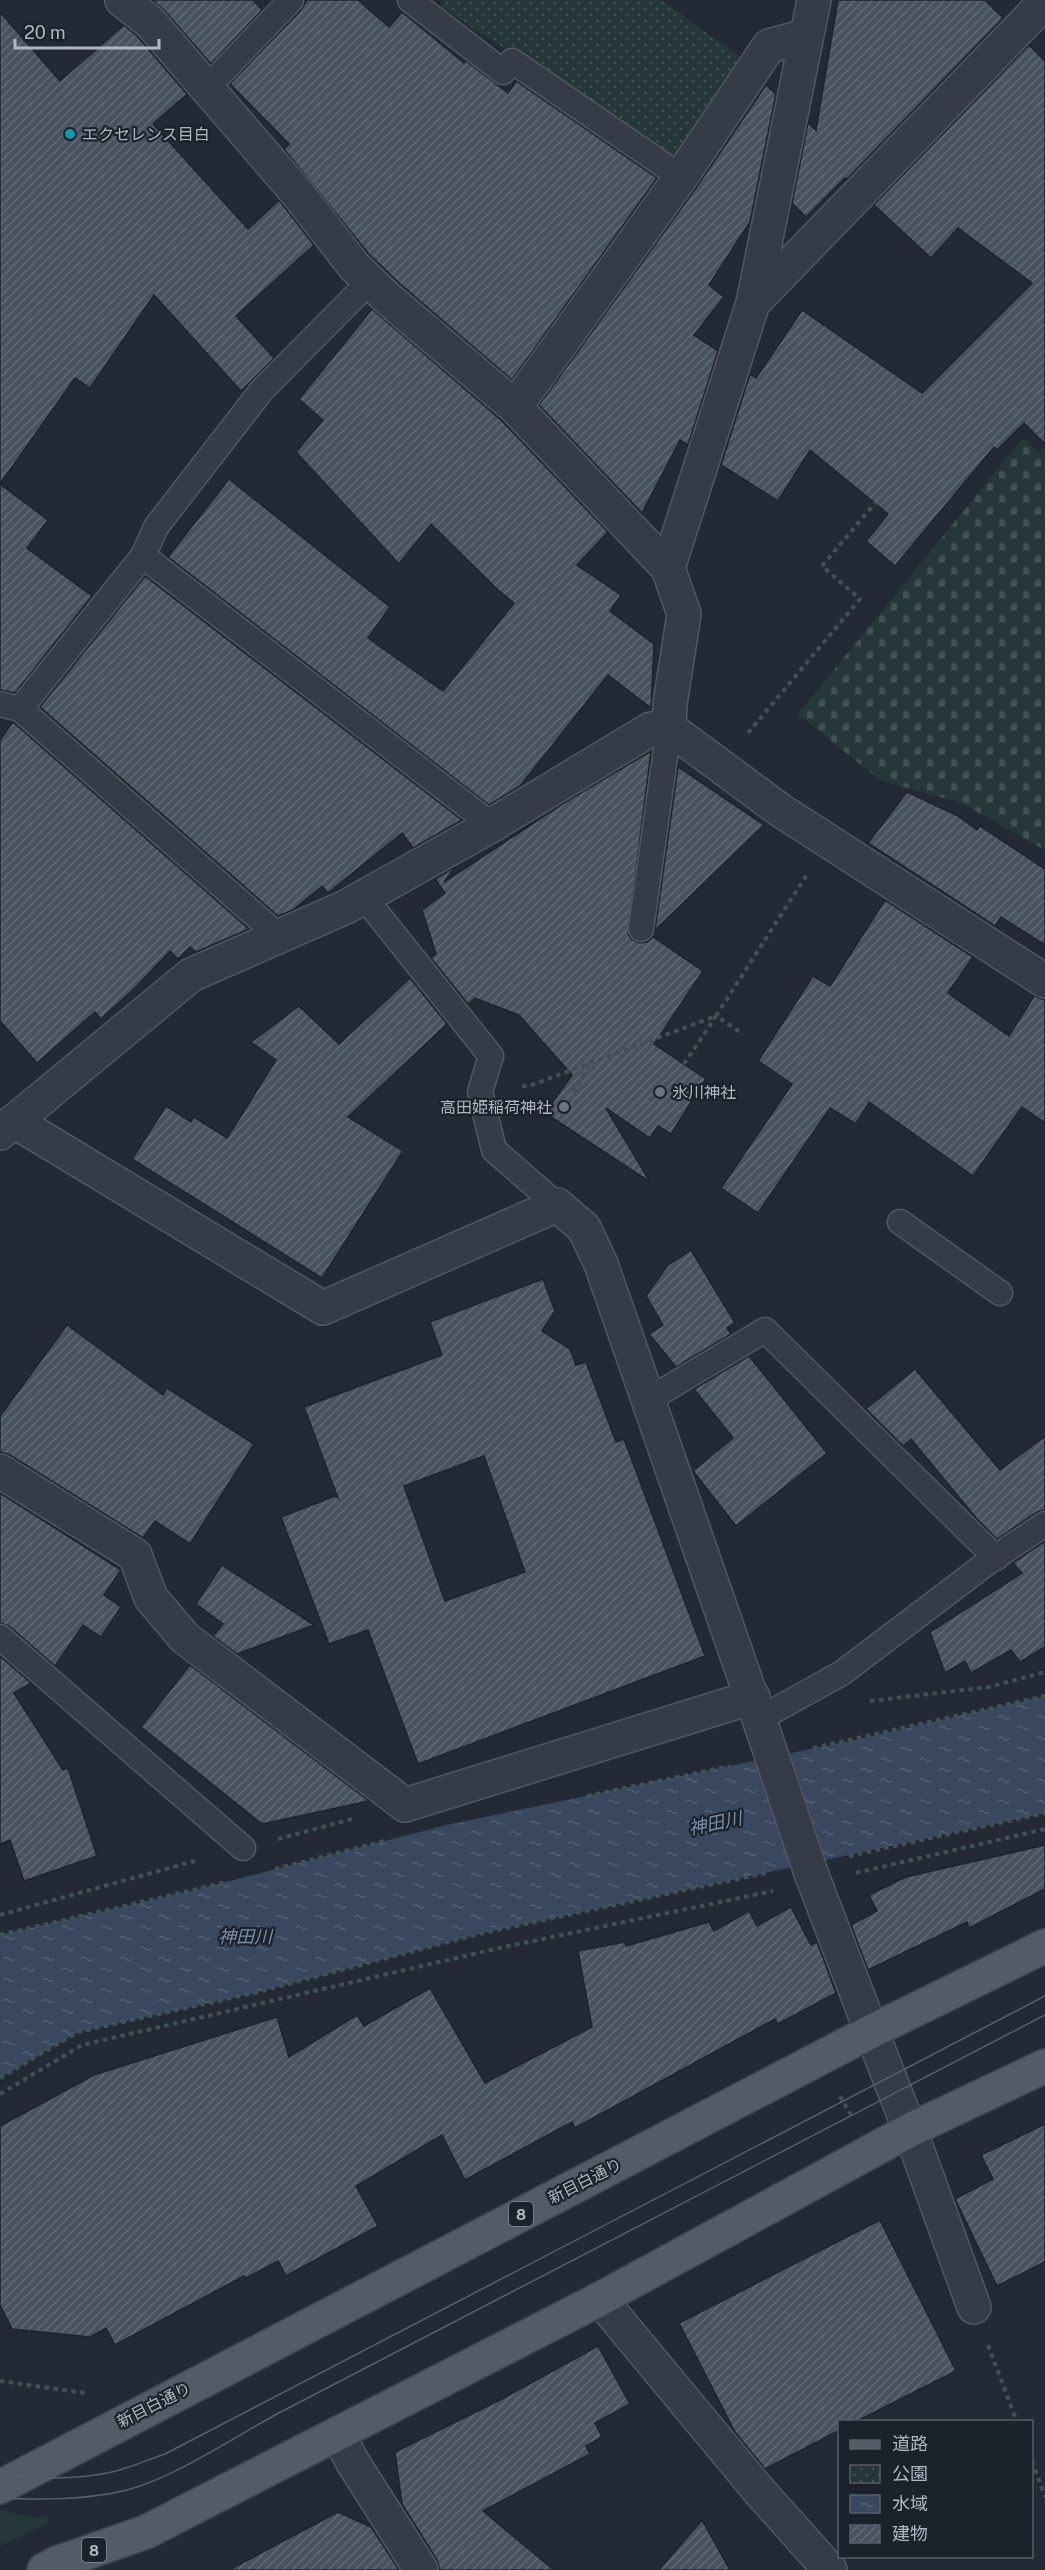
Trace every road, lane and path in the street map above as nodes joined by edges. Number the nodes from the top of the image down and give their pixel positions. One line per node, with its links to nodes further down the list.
1 (122, 0): 7 (street)
2 (291, 0): 7 (lane)
3 (410, 0): 8 (lane)
4 (814, 0): 6 (street)
5 (1045, 2): 10 (street)
6 (806, 36): 8 (street); 10 (street)
7 (206, 89): 9 (street)
8 (681, 177): 11 (street)
9 (370, 281): 11 (street); 13 (lane)
10 (753, 303): 14 (street)
11 (515, 407): 14 (street)
12 (875, 503): 17 (path)
13 (143, 556): 15 (lane); 18 (lane)
14 (668, 568): 16 (street)
15 (10, 707): 22 (lane)
16 (669, 728): 17 (street); 18 (street); 21 (lane)
17 (721, 766): 19 (street)
18 (492, 825): 20 (street)
19 (828, 841): 23 (street); 24 (path)
20 (363, 897): 22 (street); 26 (lane)
21 (641, 929)
22 (280, 937): 30 (street)
23 (1045, 981)
24 (716, 1016): 25 (path); 27 (path); 28 (path)
25 (743, 1034)
26 (491, 1056): 27 (path); 31 (lane)
27 (589, 1064): 29 (path)
28 (684, 1064)
29 (574, 1093)
30 (7, 1127): 31 (street)
31 (557, 1205): 34 (street)
32 (900, 1222): 33 (lane)
33 (1000, 1293)
34 (648, 1400): 37 (lane); 41 (street)
35 (0, 1471): 41 (street)
36 (1045, 1524): 37 (lane)
37 (996, 1558): 41 (lane)
38 (0, 1637): 44 (lane)
39 (1045, 1672): 40 (path)
40 (865, 1702)
41 (760, 1719): 47 (street, bridge)
42 (1045, 1813): 45 (path)
43 (1045, 1828): 47 (path)
44 (243, 1848)
45 (844, 1857)
46 (774, 1872): 52 (path)
47 (813, 1878): 49 (street); 53 (path)
48 (1045, 1946): 49 (main road, 新目白通り / 8)
49 (872, 2031): 50 (main road, 新目白通り / 8); 54 (street)
50 (820, 2059): 55 (path); 63 (main road, 新目白通り / 8)
51 (1045, 2066): 54 (main road, 8)
52 (0, 2078)
53 (0, 2094)
54 (910, 2130): 55 (main road, 8); 57 (street)
55 (870, 2152): 56 (main road, 8)
56 (600, 2299): 61 (main road, 8); 67 (street)
57 (974, 2307): 60 (path)
58 (0, 2381): 59 (path)
59 (88, 2393)
60 (1017, 2420)
61 (338, 2435): 65 (main road, 8); 66 (street)
62 (1033, 2464): 64 (path)
63 (0, 2487)
64 (1045, 2497)
65 (44, 2570)
66 (421, 2570)
67 (830, 2570)

